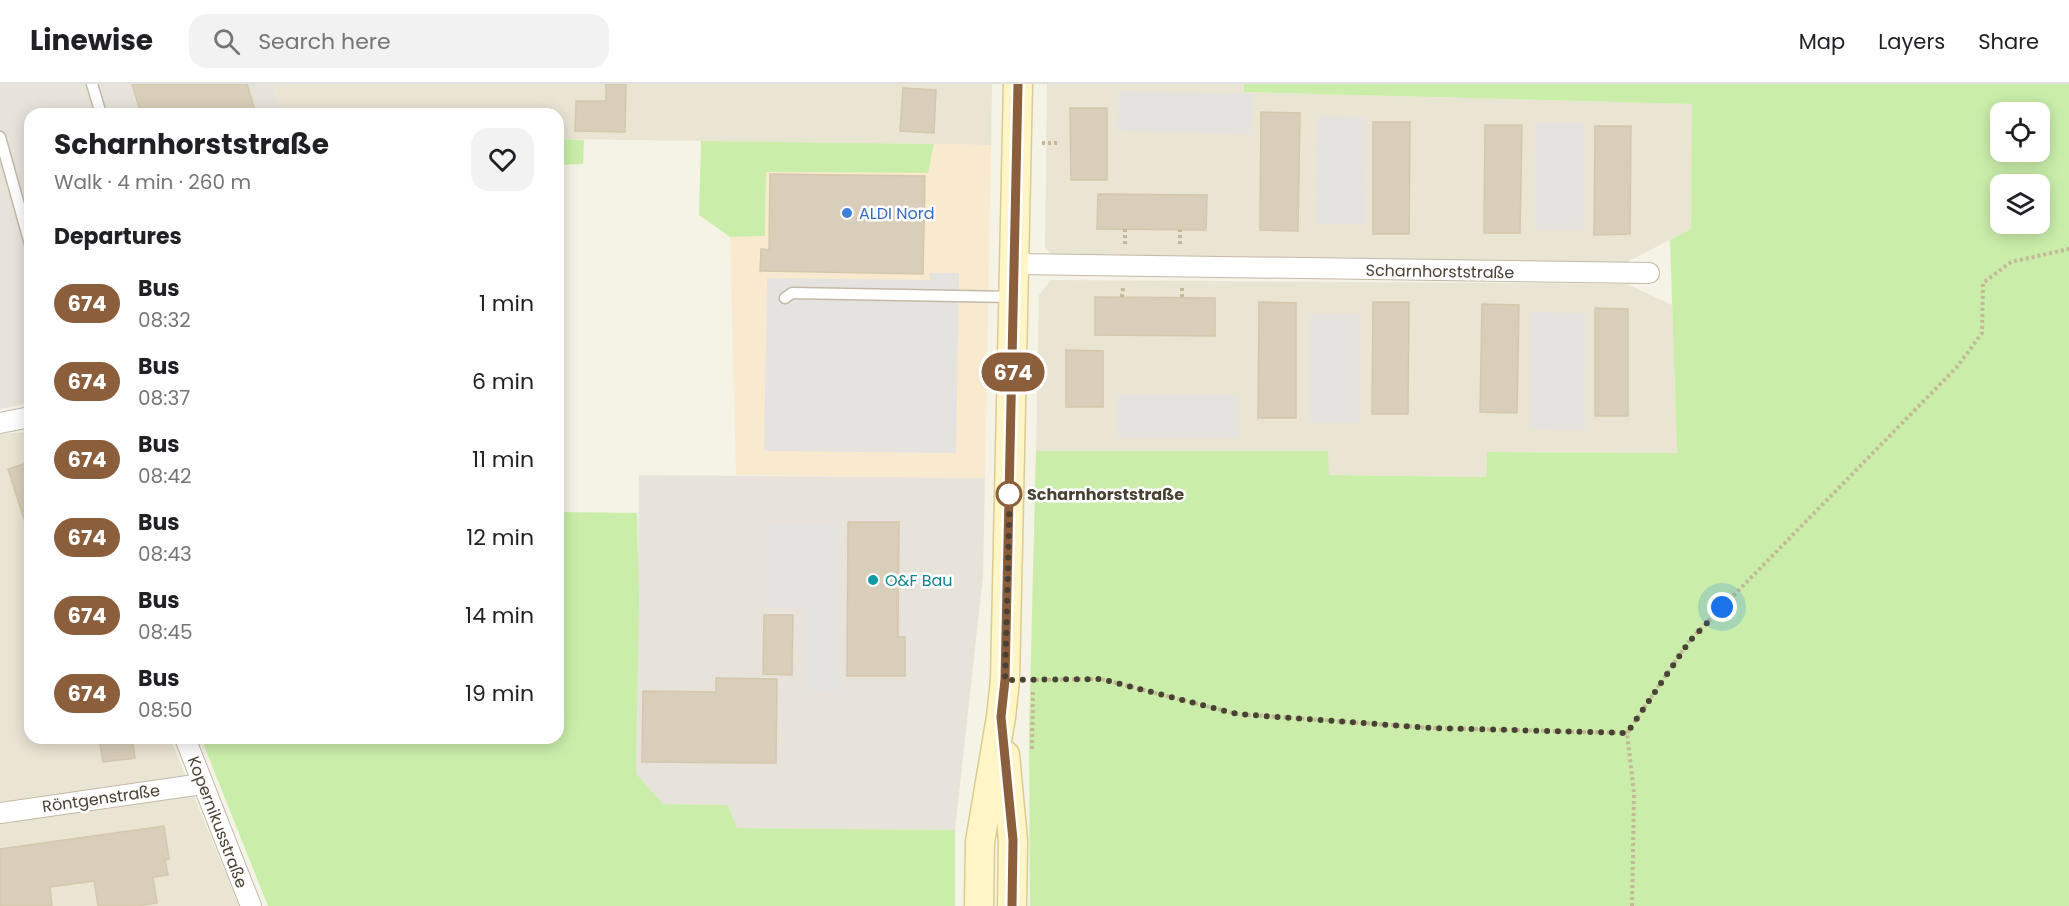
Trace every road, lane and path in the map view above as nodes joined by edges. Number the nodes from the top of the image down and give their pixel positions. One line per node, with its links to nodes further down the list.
1 (92, 84): 3 (lane)
2 (1018, 84): 8 (street)
3 (99, 108)
4 (0, 137): 5 (lane)
5 (2, 153): 6 (lane)
6 (24, 224)
7 (2069, 249): 16 (path)
8 (1015, 264): 9 (street, Scharnhorststraße); 10 (street)
9 (1649, 273)
10 (1015, 297): 11 (lane); 14 (street)
11 (785, 298)
12 (24, 418): 13 (street)
13 (0, 423)
14 (1005, 680): 15 (street); 16 (path)
15 (1001, 717): 21 (street); 22 (street)
16 (1627, 733): 23 (path)
17 (187, 744): 18 (street, Kopernikusstraße)
18 (202, 784): 19 (street, Röntgenstraße); 20 (street, Kopernikusstraße)
19 (0, 813)
20 (251, 906)
21 (979, 906)
22 (1012, 906)
23 (1632, 906)

